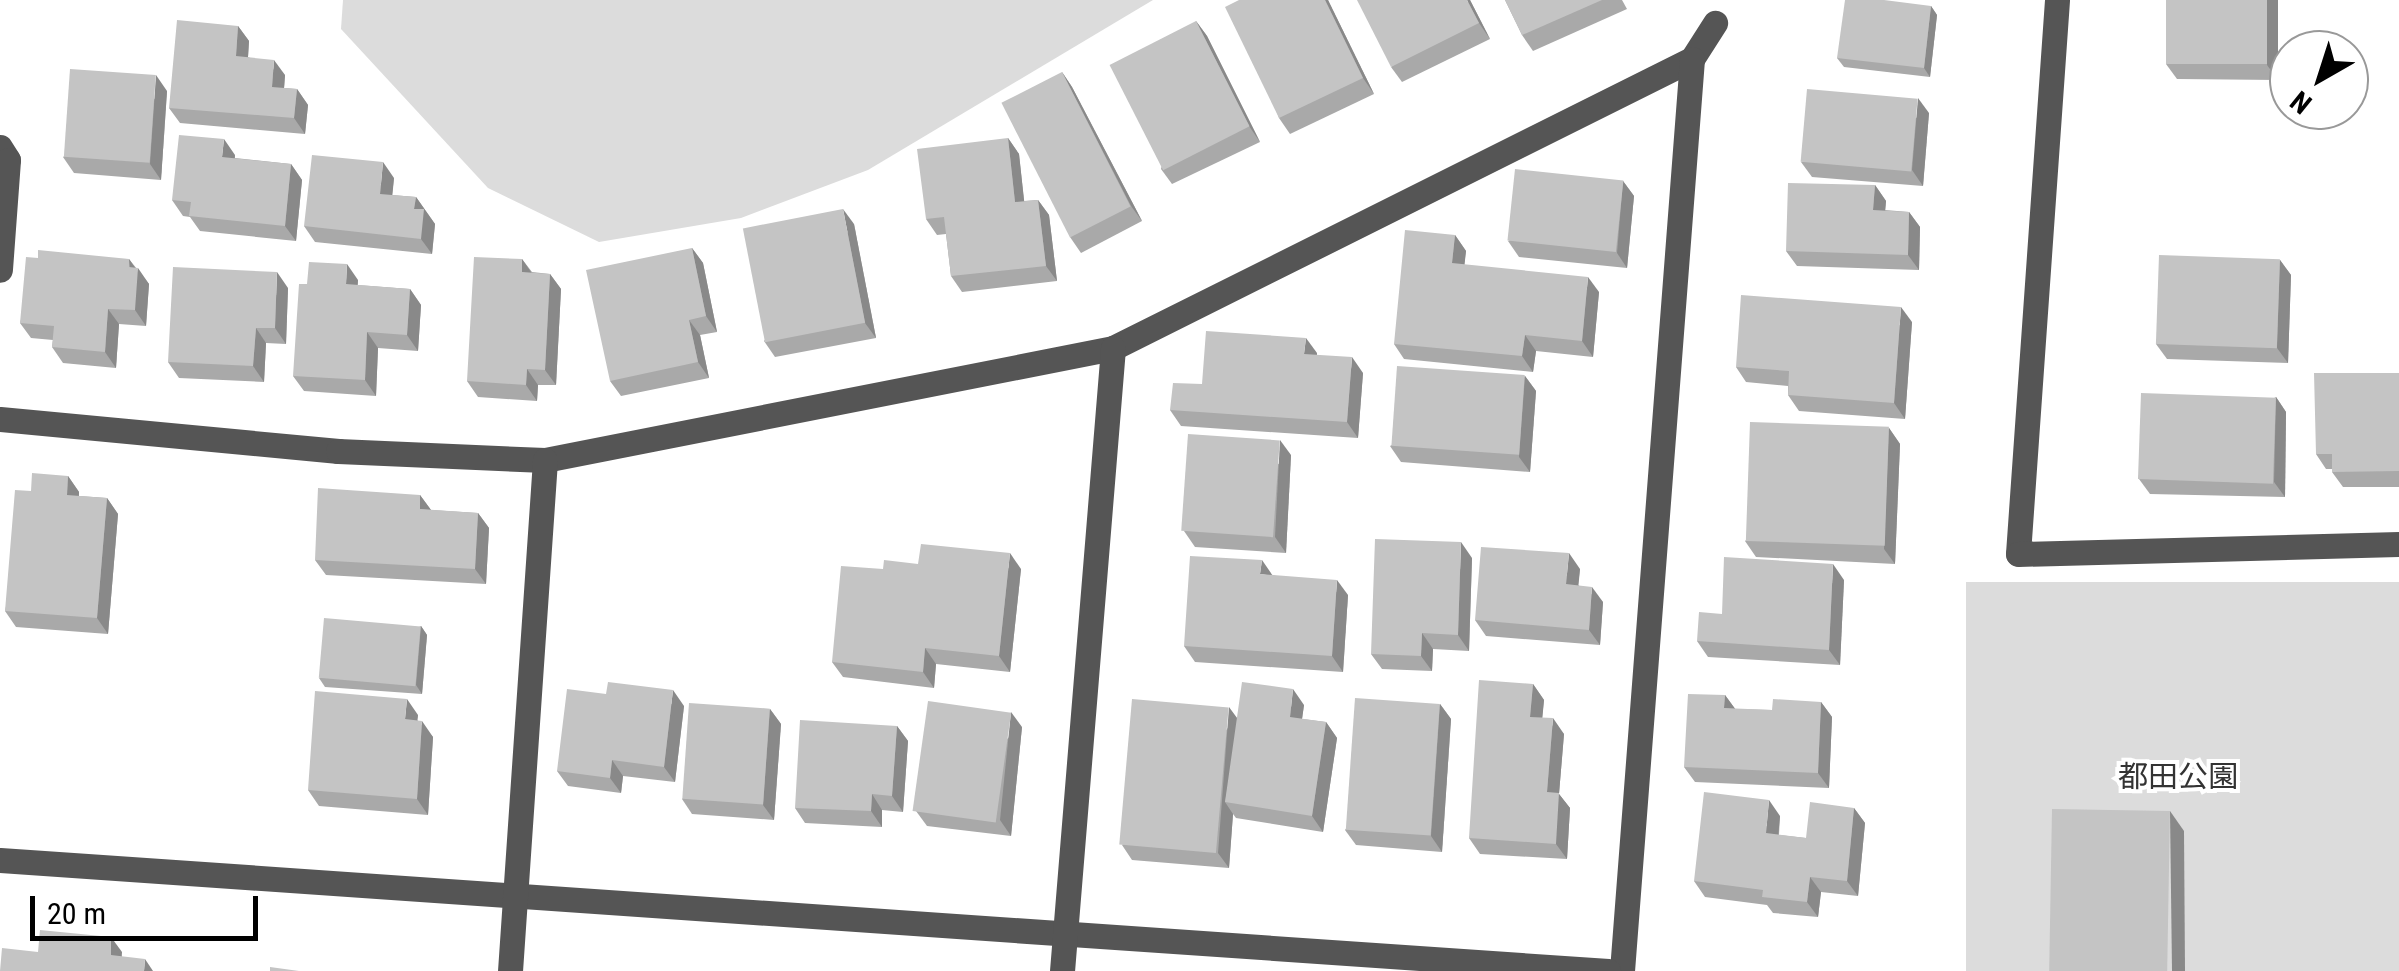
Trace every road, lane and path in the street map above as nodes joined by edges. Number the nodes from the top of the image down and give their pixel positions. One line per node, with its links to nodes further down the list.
1 (2057, 0): 9 (street)
2 (1715, 23): 3 (street)
3 (1692, 59): 6 (street); 16 (street)
4 (0, 147): 5 (street)
5 (0, 270)
6 (1113, 348): 8 (street); 12 (street)
7 (0, 419): 8 (street)
8 (544, 460): 11 (street)
9 (2399, 544)
10 (0, 860): 11 (street)
11 (516, 896): 12 (street); 13 (street)
12 (1064, 933): 14 (street); 15 (street)
13 (510, 971)
14 (1062, 971)
15 (1608, 971)
16 (1622, 971)

